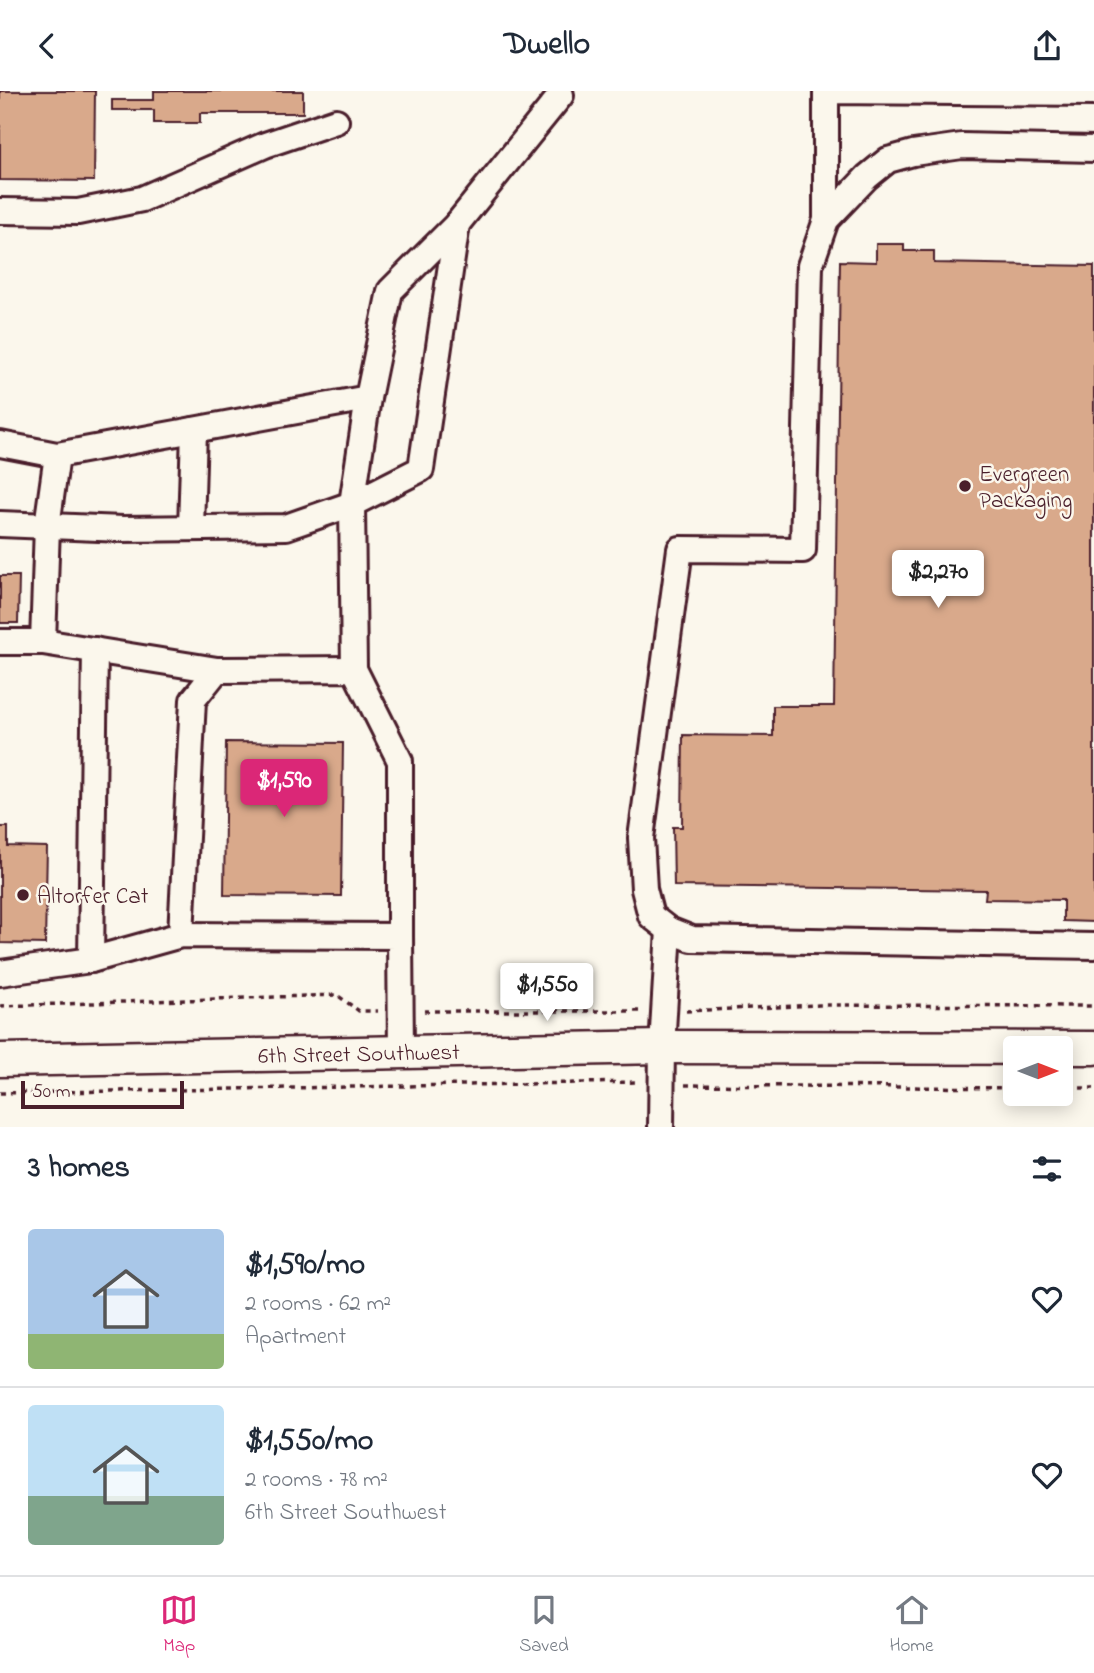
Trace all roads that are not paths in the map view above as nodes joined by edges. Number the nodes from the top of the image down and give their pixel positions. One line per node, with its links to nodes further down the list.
1 (1094, 93): 6 (street)
2 (561, 95): 7 (street)
3 (336, 121): 5 (street)
4 (1094, 149): 6 (street)
5 (0, 211)
6 (826, 220): 21 (street)
7 (457, 224): 8 (street); 12 (street)
8 (368, 398): 9 (street); 12 (street)
9 (194, 430): 11 (street); 15 (street)
10 (0, 444): 11 (street)
11 (57, 455): 14 (street)
12 (352, 504): 15 (street); 19 (street)
13 (0, 524): 14 (street)
14 (47, 526): 15 (street); 17 (street)
15 (191, 528)
16 (0, 642): 17 (street)
17 (43, 642): 18 (street)
18 (95, 650): 20 (street); 25 (street)
19 (354, 669): 20 (street); 23 (street)
20 (217, 670): 22 (street)
21 (669, 930): 24 (street); 27 (street)
22 (181, 935): 23 (street); 25 (street)
23 (400, 936): 29 (street)
24 (1094, 946)
25 (91, 960): 26 (street)
26 (0, 973)
27 (662, 1047): 28 (main road, 6th Street Southwest); 29 (main road, 6th Street Southwest); 31 (street)
28 (1094, 1048)
29 (401, 1052): 30 (main road, 6th Street Southwest)
30 (0, 1060)
31 (661, 1127)

